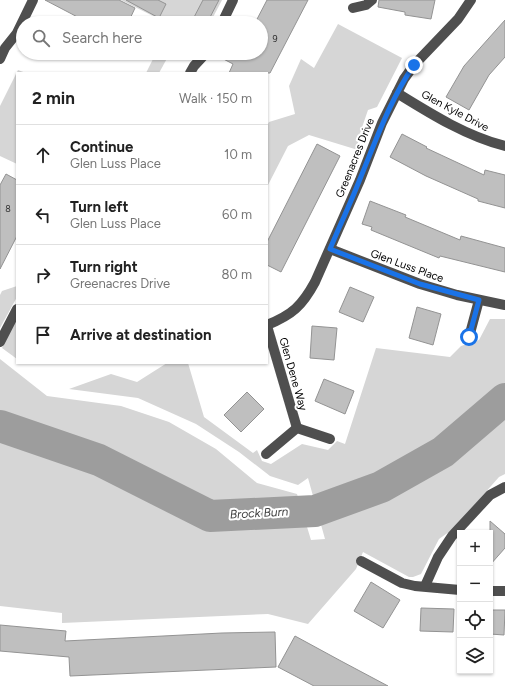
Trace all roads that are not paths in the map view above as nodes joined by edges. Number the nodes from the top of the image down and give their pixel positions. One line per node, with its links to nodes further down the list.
1 (233, 0): 7 (street)
2 (372, 0): 5 (street)
3 (471, 0): 12 (street, Greenacres Drive)
4 (29, 2): 6 (street)
5 (353, 8)
6 (24, 16)
7 (225, 16)
8 (16, 35): 9 (street)
9 (0, 59)
10 (200, 60): 11 (street)
11 (191, 72)
12 (397, 93): 13 (street, Glen Kyle Drive); 14 (street, Greenacres Drive)
13 (505, 146)
14 (330, 249): 15 (street, Glen Luss Place); 18 (street, Greenacres Drive)
15 (479, 300): 16 (street, Glen Luss Place); 20 (street)
16 (505, 305)
17 (16, 311): 21 (street)
18 (268, 325)
19 (268, 328): 22 (street, Glen Dene Way)
20 (469, 337)
21 (0, 342)
22 (297, 428): 23 (street, Glen Dene Way); 24 (street, Glen Dene Way)
23 (330, 439)
24 (266, 454)
25 (505, 487): 27 (street)
26 (361, 561): 27 (street)
27 (425, 586): 28 (street)
28 (457, 590)
29 (493, 591): 30 (street)
30 (505, 591)

